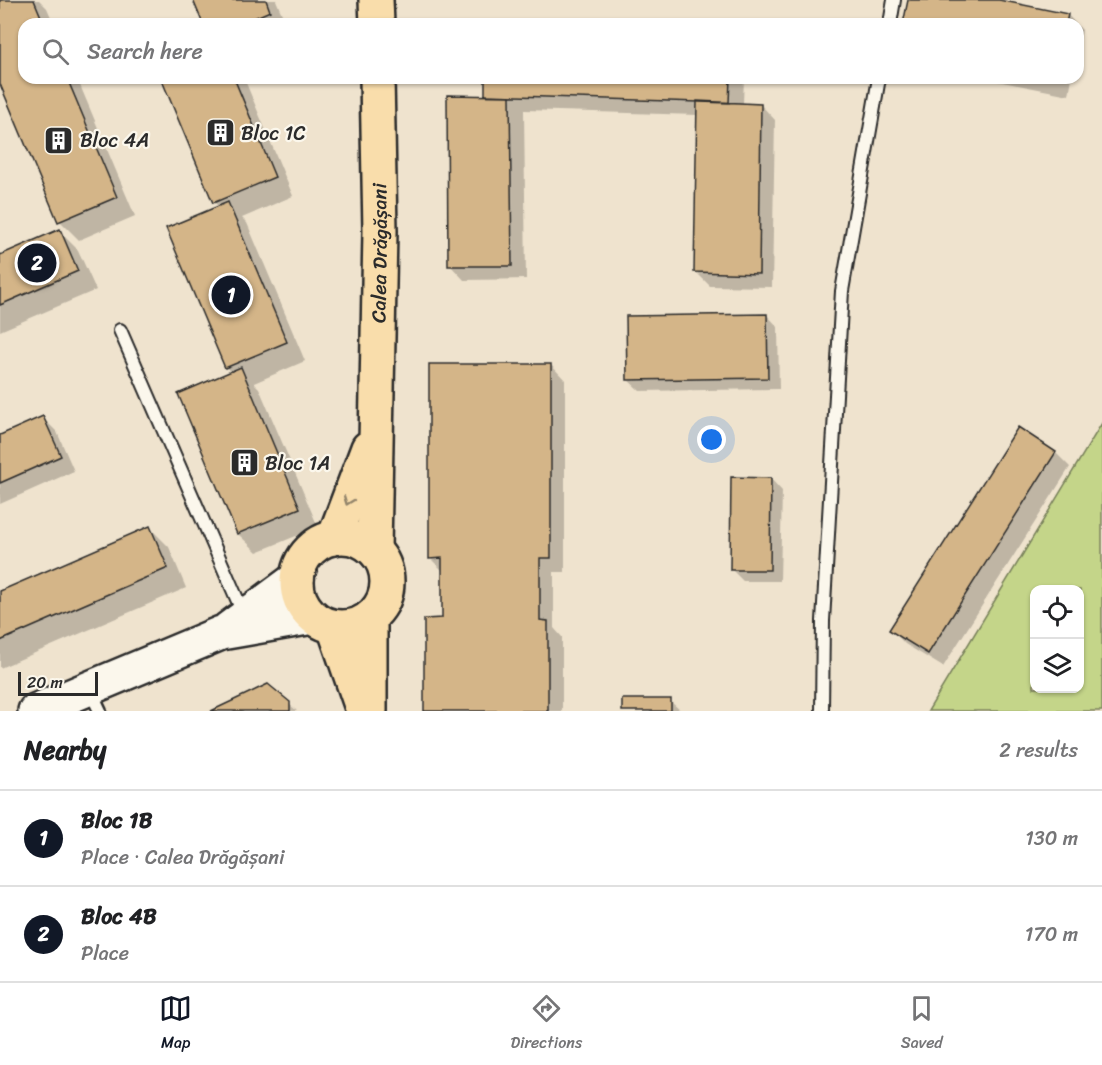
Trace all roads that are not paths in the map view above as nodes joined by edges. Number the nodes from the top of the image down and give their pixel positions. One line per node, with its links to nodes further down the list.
1 (376, 0): 3 (main road)
2 (894, 0): 4 (lane)
3 (376, 18)
4 (891, 18)
5 (377, 84): 8 (main road, Calea Drăgășani)
6 (878, 84): 19 (lane)
7 (120, 330): 14 (lane)
8 (376, 427): 9 (main road, Calea Drăgășani, one-way to 9); 10 (main road, Calea Drăgășani)
9 (334, 538): 10 (main road); 11 (main road)
10 (374, 550): 12 (main road)
11 (297, 578): 13 (main road); 14 (main road)
12 (370, 618): 13 (main road); 18 (main road)
13 (324, 622): 14 (main road); 17 (main road)
14 (233, 625): 15 (main road)
15 (94, 700): 16 (main road)
16 (35, 711)
17 (363, 711)
18 (370, 711)
19 (822, 711)

